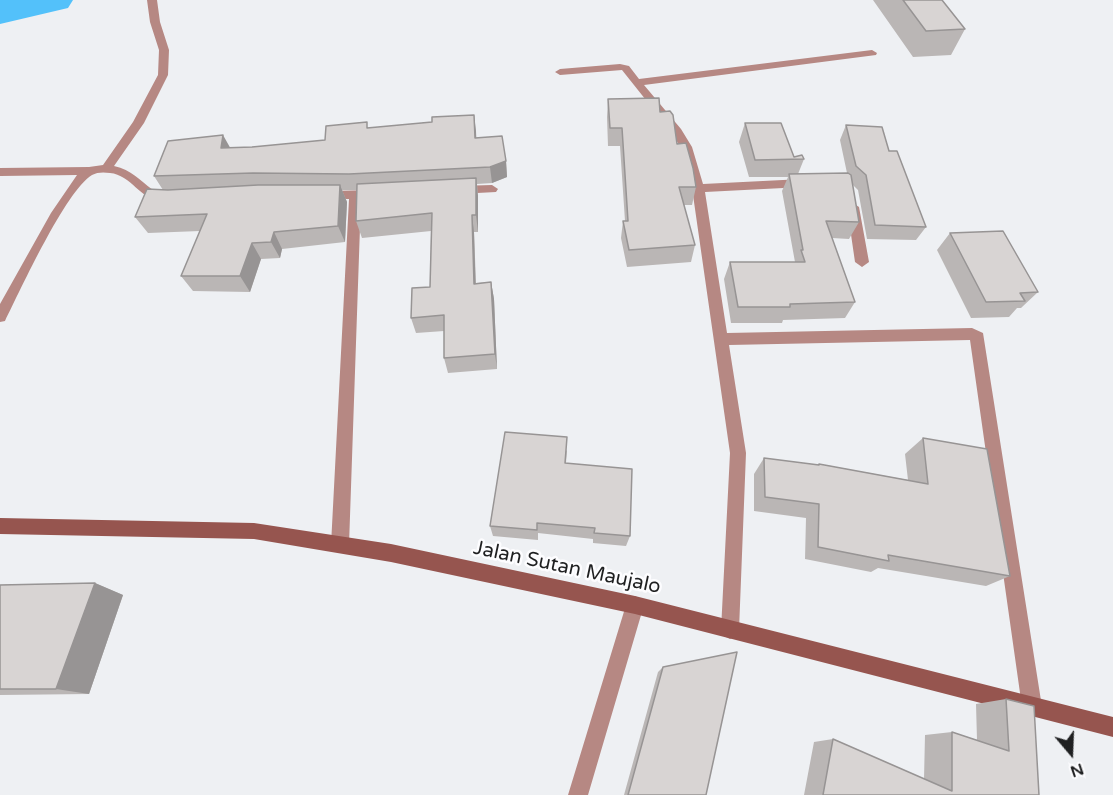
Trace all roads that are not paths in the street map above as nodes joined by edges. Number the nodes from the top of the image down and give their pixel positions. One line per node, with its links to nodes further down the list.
1 (152, 0): 5 (street)
2 (872, 53): 4 (street)
3 (560, 72): 4 (street)
4 (639, 82): 9 (street)
5 (106, 169): 6 (street); 16 (street)
6 (88, 171): 7 (street); 18 (street)
7 (0, 172)
8 (815, 182): 9 (street)
9 (698, 188): 19 (street)
10 (492, 189): 12 (street)
11 (850, 190): 17 (street)
12 (446, 191)
13 (389, 194): 15 (street)
14 (308, 195): 15 (street)
15 (355, 196): 21 (street)
16 (177, 199)
17 (862, 262)
18 (0, 317)
19 (720, 339): 23 (street); 24 (street)
20 (0, 526): 21 (main road, Jalan Sutan Maujalo)
21 (340, 545): 22 (main road, Jalan Sutan Maujalo)
22 (635, 604): 23 (main road, Jalan Sutan Maujalo); 26 (street)
23 (730, 630): 24 (main road, Jalan Sutan Maujalo)
24 (1032, 707): 25 (main road, Jalan Sutan Maujalo)
25 (1113, 728)
26 (578, 795)

